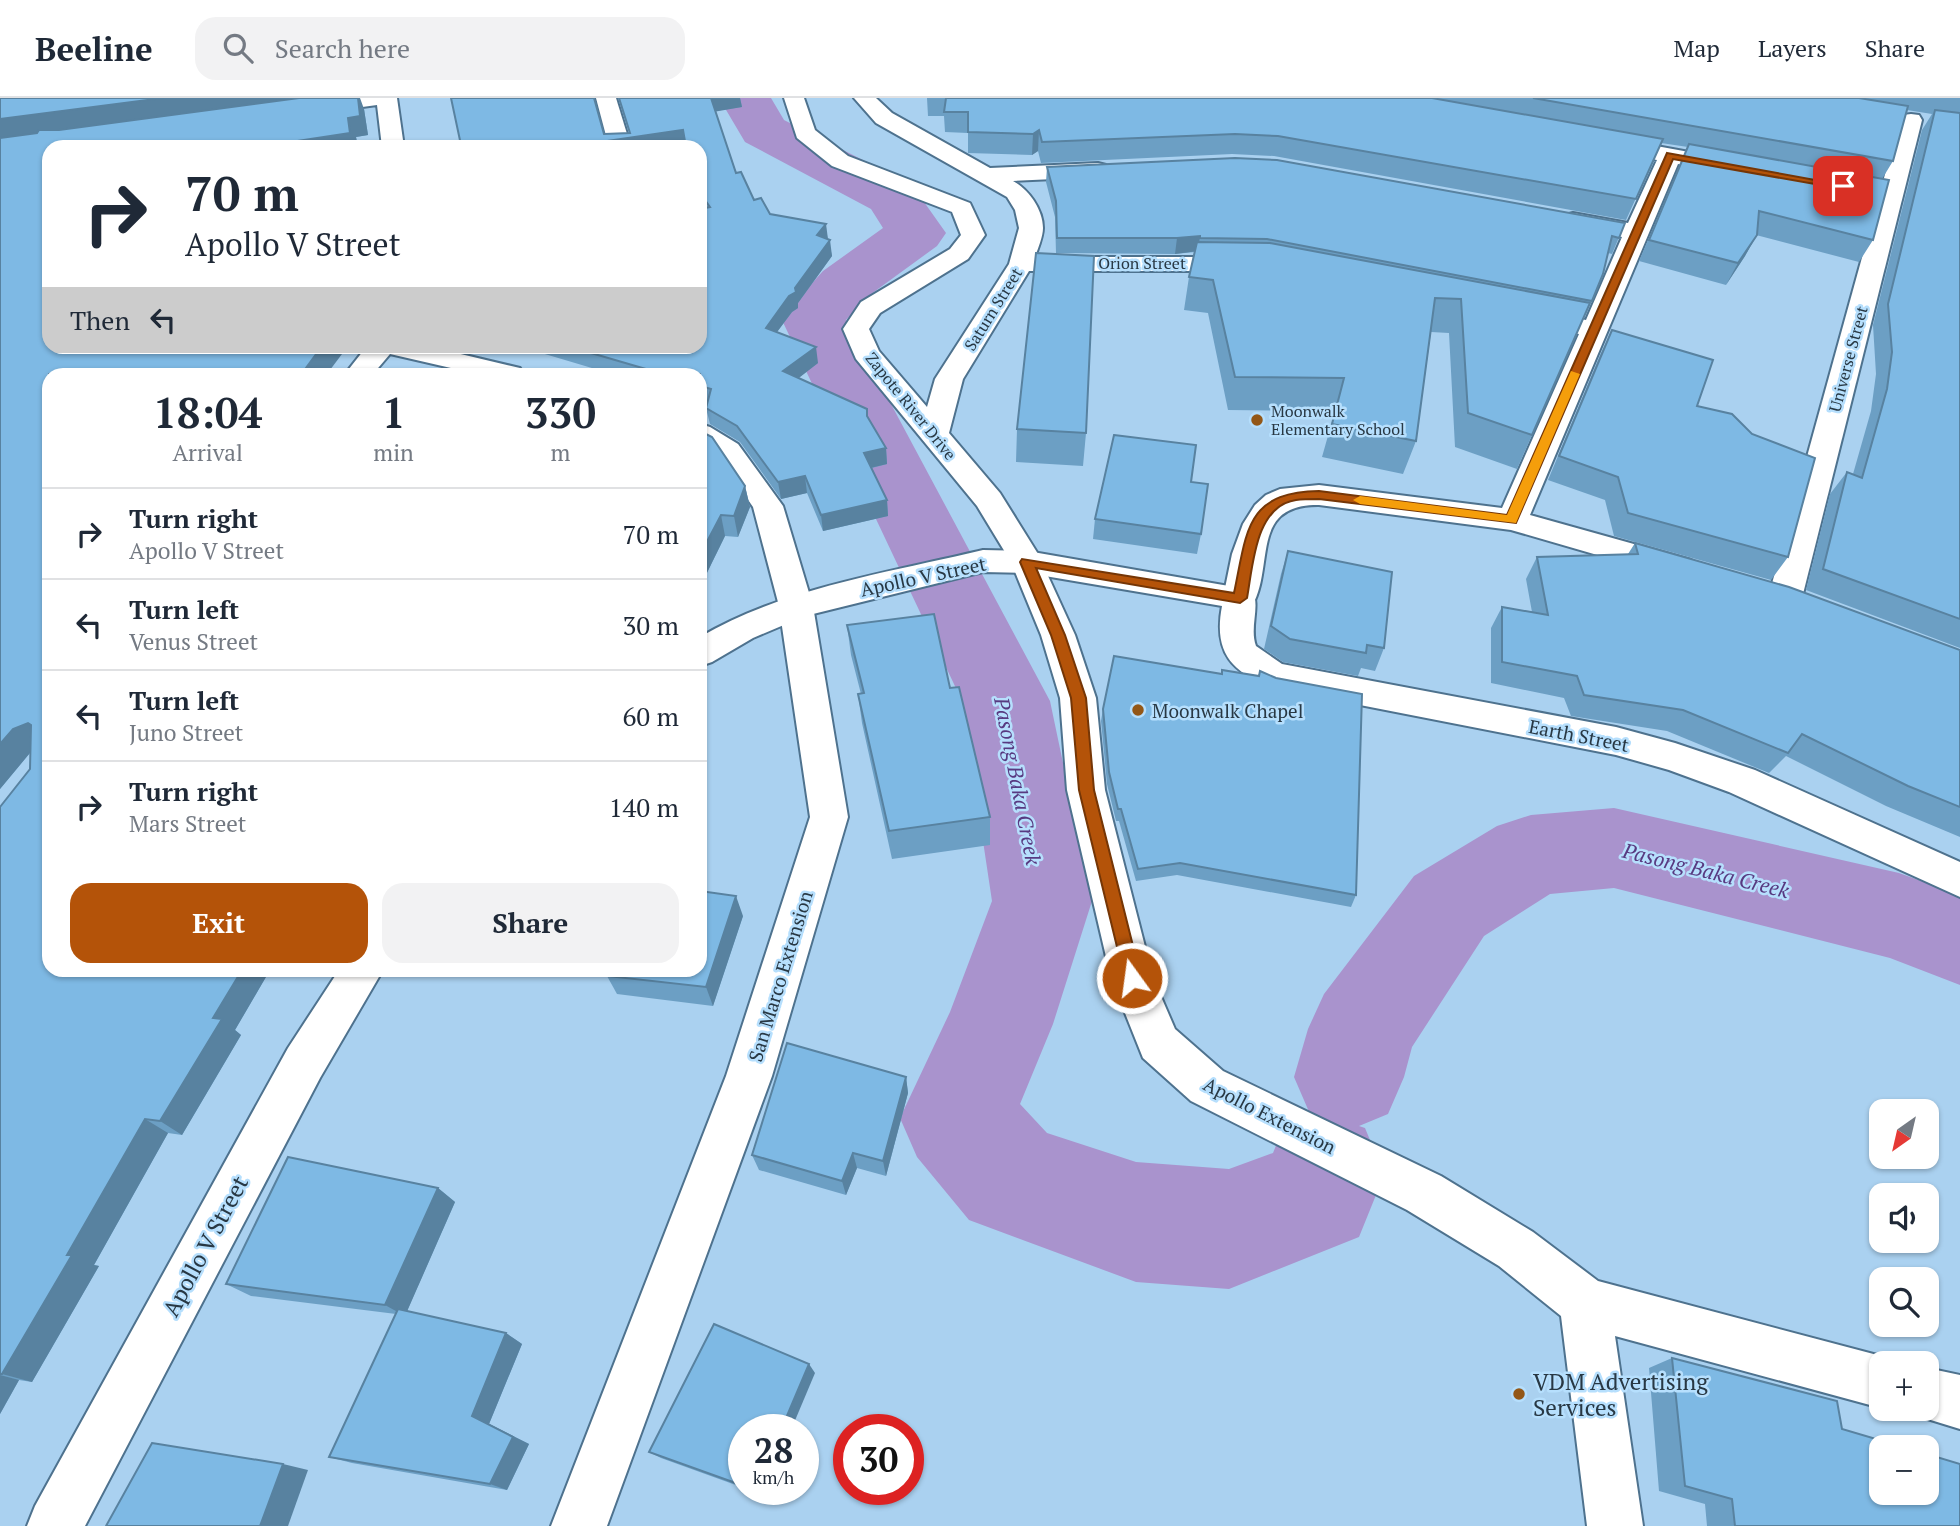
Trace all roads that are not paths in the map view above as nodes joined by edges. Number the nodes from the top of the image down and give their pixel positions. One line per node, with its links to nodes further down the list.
1 (385, 98): 5 (street); 7 (street)
2 (606, 98): 8 (street)
3 (794, 98): 24 (street, Zapote River Drive)
4 (864, 98): 13 (street, Saturn Street)
5 (291, 111)
6 (1914, 120): 30 (street, Universe Street)
7 (392, 140)
8 (618, 140)
9 (1590, 141): 10 (street)
10 (1670, 155): 12 (street); 15 (street)
11 (1122, 169): 13 (street)
12 (1760, 171)
13 (984, 175): 16 (street, Saturn Street)
14 (1551, 216): 15 (street)
15 (1636, 233): 19 (street)
16 (1021, 264): 17 (street, Orion Street); 24 (street, Saturn Street)
17 (1263, 265)
18 (1503, 311): 19 (street)
19 (1593, 329): 26 (street)
20 (375, 354): 22 (street)
21 (424, 354): 23 (street)
22 (364, 368)
23 (484, 368)
24 (933, 436): 27 (street, Zapote River Drive)
25 (707, 437): 31 (street, San Marco Extension)
26 (1512, 520): 28 (street, Earth Street); 29 (street, Earth Street)
27 (1027, 562): 29 (street, Apollo V Street); 31 (street, Apollo V Street); 35 (street, Apollo Extension)
28 (1707, 576)
29 (1240, 598): 33 (street, Earth Street)
30 (1784, 598)
31 (796, 606): 32 (street, Apollo V Street); 40 (street, San Marco Extension)
32 (707, 649)
33 (1960, 880)
34 (358, 977): 39 (street, Apollo V Street)
35 (1585, 1303): 36 (street); 41 (street)
36 (1869, 1379)
37 (1939, 1397): 38 (street)
38 (1960, 1402)
39 (55, 1526)
40 (579, 1526)
41 (1615, 1526)

